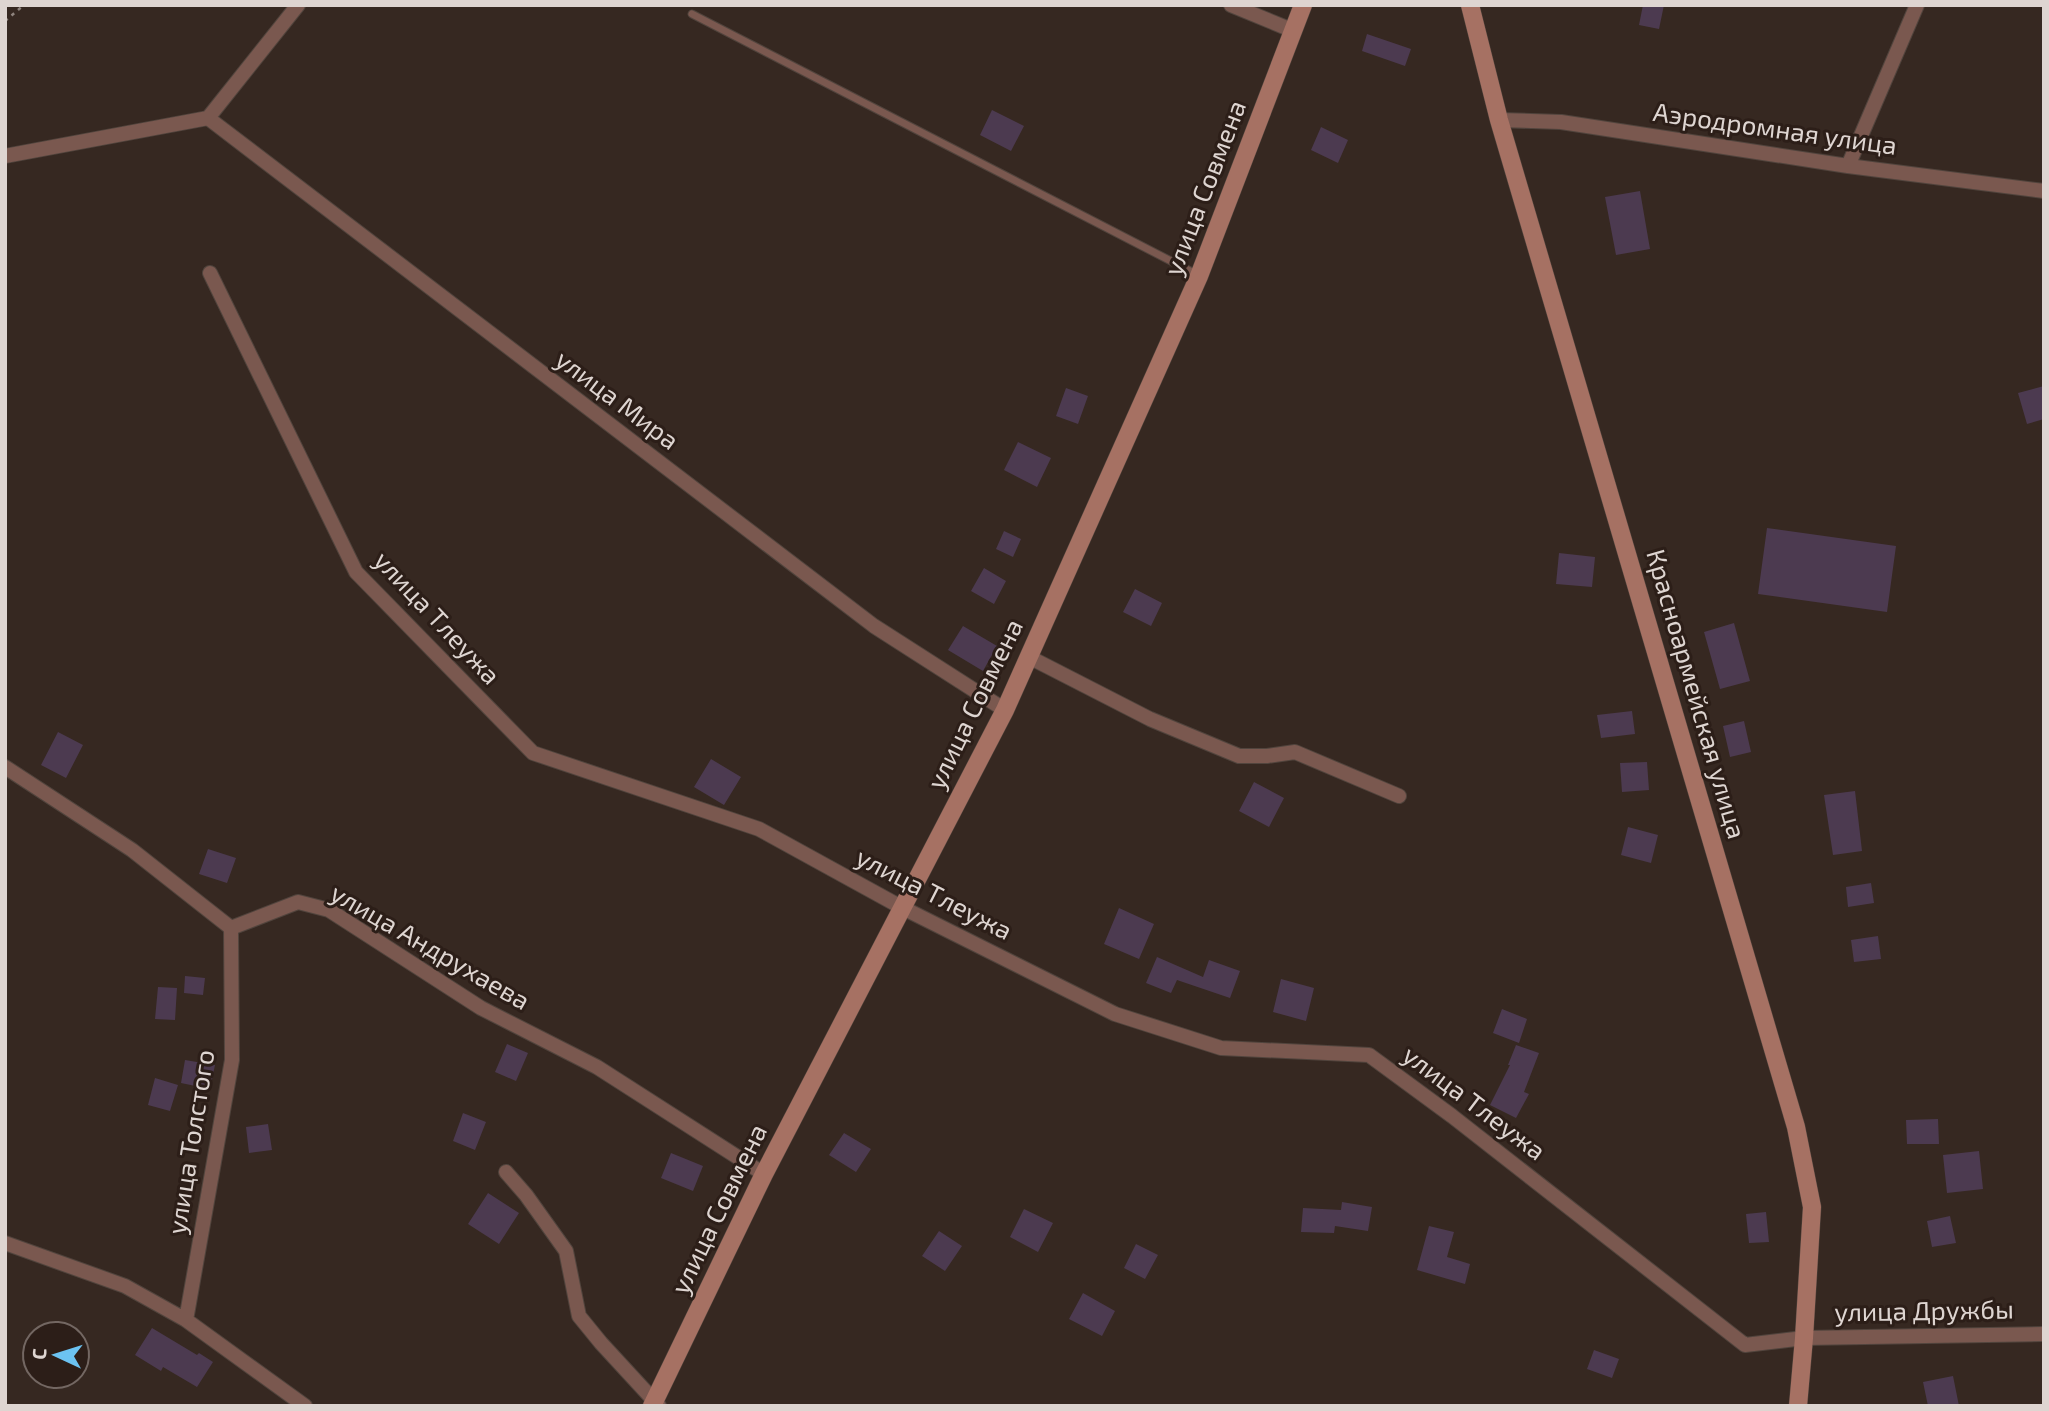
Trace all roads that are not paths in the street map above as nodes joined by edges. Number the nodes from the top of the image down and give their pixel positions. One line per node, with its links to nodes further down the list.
1 (298, 5): 8 (street)
2 (1231, 5): 7 (street)
3 (1303, 5): 7 (street, улица Совмена)
4 (1470, 5): 9 (street, Красноармейская улица)
5 (1917, 5): 11 (street)
6 (692, 14): 14 (lane)
7 (1294, 31): 14 (street, улица Совмена)
8 (208, 118): 10 (street); 16 (street, улица Мира)
9 (1499, 120): 11 (street, Аэродромная улица); 26 (street, Красноармейская улица)
10 (5, 156)
11 (1848, 166): 12 (street, Аэродромная улица)
12 (2044, 191)
13 (209, 273): 19 (street, улица Тлеужа)
14 (1199, 275): 15 (street, улица Совмена)
15 (1028, 657): 16 (street, улица Совмена); 18 (street)
16 (1005, 710): 19 (street, улица Совмена)
17 (5, 767): 20 (street)
18 (1399, 796)
19 (901, 907): 22 (street, улица Совмена); 26 (street, улица Тлеужа)
20 (231, 928): 22 (street, улица Андрухаева); 24 (street, улица Толстого)
21 (506, 1172): 27 (street)
22 (764, 1174): 27 (street, улица Совмена)
23 (5, 1243): 24 (street)
24 (186, 1320): 28 (street)
25 (2044, 1334): 26 (street, улица Дружбы)
26 (1804, 1338): 29 (street, Красноармейская улица)
27 (655, 1405)
28 (305, 1406)
29 (1798, 1406)

